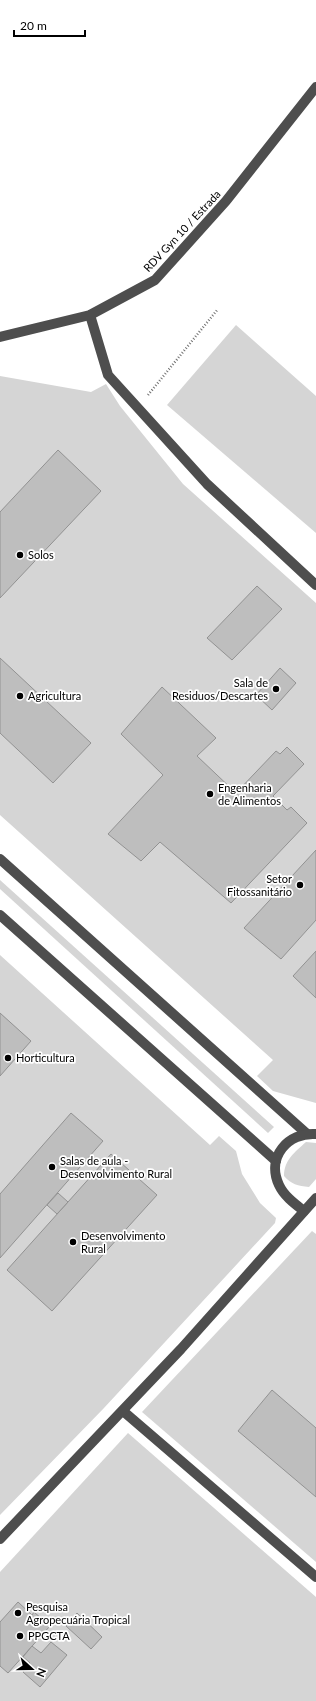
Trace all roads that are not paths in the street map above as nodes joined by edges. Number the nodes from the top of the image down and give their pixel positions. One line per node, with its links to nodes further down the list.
1 (316, 88): 2 (street, RDV Gyn 10 / Estrada)
2 (90, 315): 3 (street, RDV Gyn 10 / Estrada); 4 (street)
3 (0, 337)
4 (316, 585)
5 (0, 859): 7 (street)
6 (0, 915): 8 (street)
7 (311, 1134): 8 (street)
8 (276, 1161): 10 (street)
9 (316, 1198): 10 (street)
10 (304, 1211): 11 (street)
11 (123, 1411): 12 (street); 13 (street)
12 (0, 1539)
13 (316, 1577)

